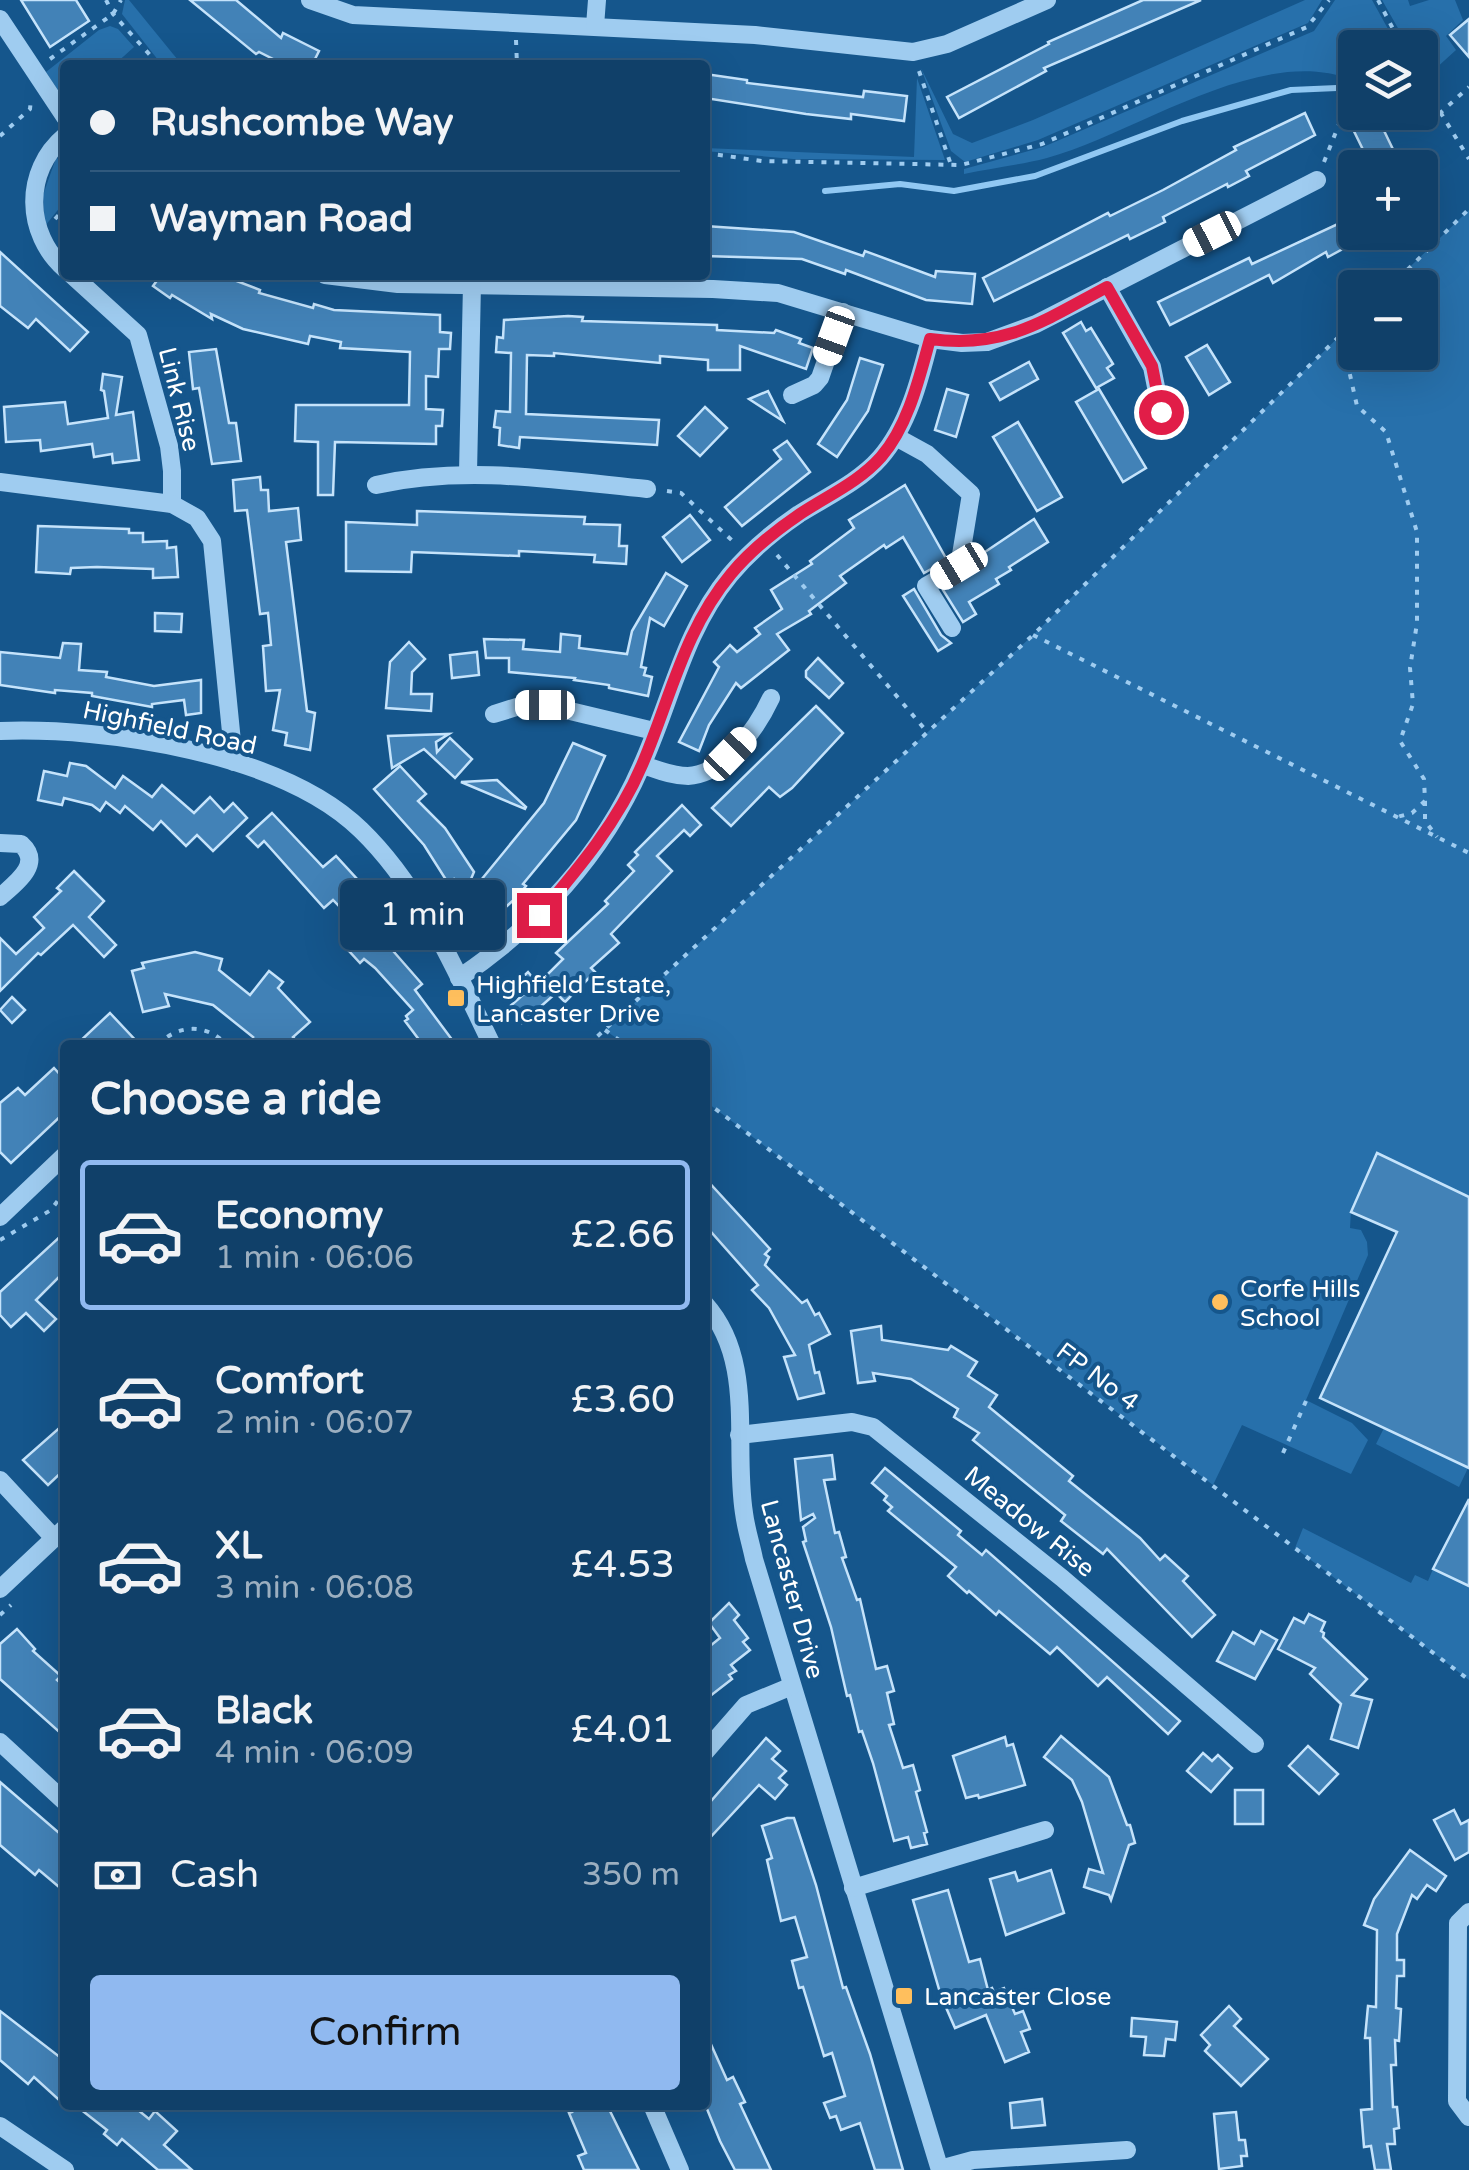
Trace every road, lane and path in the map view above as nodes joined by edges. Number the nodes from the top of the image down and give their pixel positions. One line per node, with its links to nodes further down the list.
1 (106, 0): 8 (path)
2 (121, 0): 8 (path)
3 (310, 0): 10 (street)
4 (598, 0): 11 (street)
5 (1047, 0): 13 (street)
6 (1329, 0): 25 (path)
7 (1378, 0): 12 (path)
8 (113, 14): 14 (path); 16 (path)
9 (0, 19): 16 (street)
10 (515, 25): 11 (street); 15 (path)
11 (595, 26): 13 (street)
12 (1394, 30)
13 (913, 52): 25 (path)
14 (154, 60)
15 (517, 60)
16 (32, 72): 18 (street); 21 (path)
17 (1469, 88): 19 (path)
18 (60, 109)
19 (1438, 114): 24 (path)
20 (1338, 127): 26 (path)
21 (0, 136)
22 (60, 142): 28 (street)
23 (710, 154): 25 (path)
24 (1469, 160)
25 (951, 164)
26 (1317, 180): 33 (street)
27 (1469, 209): 29 (path)
28 (60, 264)
29 (1407, 270)
30 (78, 280): 44 (street, Link Rise)
31 (366, 280): 32 (street)
32 (472, 284): 34 (street); 40 (street)
33 (1107, 287): 36 (street); 38 (street)
34 (843, 312): 36 (street); 37 (street)
35 (1337, 338): 48 (path); 56 (path)
36 (930, 339): 39 (street)
37 (792, 395)
38 (1161, 412)
39 (896, 437): 45 (street); 47 (street)
40 (468, 473): 42 (street); 43 (street)
41 (0, 482): 44 (street)
42 (376, 485)
43 (647, 489): 46 (path)
44 (172, 504): 54 (street)
45 (764, 540): 46 (street); 53 (path)
46 (749, 556): 52 (street)
47 (952, 628)
48 (1033, 635): 53 (path); 57 (path)
49 (771, 698): 55 (street)
50 (494, 714): 52 (street)
51 (0, 731): 54 (street, Highfield Road)
52 (654, 731): 55 (street)
53 (928, 733): 63 (path)
54 (234, 762): 62 (street, Highfield Road)
55 (643, 764): 62 (street)
56 (1425, 801): 57 (path); 58 (path)
57 (1397, 817): 58 (path)
58 (1438, 838): 60 (path)
59 (0, 843): 61 (street)
60 (1469, 854)
61 (0, 897)
62 (459, 978): 66 (street, Highfield Road)
63 (605, 1030): 67 (path); 68 (path)
64 (162, 1040): 65 (path)
65 (221, 1040)
66 (490, 1040)
67 (594, 1040)
68 (619, 1040)
69 (710, 1105): 81 (path, FP No 4)
70 (60, 1160): 72 (street)
71 (60, 1198): 73 (path)
72 (0, 1218)
73 (0, 1240)
74 (710, 1310): 76 (street, Lancaster Drive)
75 (1306, 1401): 77 (path)
76 (740, 1435): 82 (street, Lancaster Drive); 84 (street, Meadow Rise)
77 (1283, 1453)
78 (0, 1480): 79 (street)
79 (60, 1533): 80 (street)
80 (0, 1590)
81 (1469, 1680)
82 (792, 1686): 85 (street); 88 (street, Lancaster Drive)
83 (0, 1742): 86 (street)
84 (1255, 1744)
85 (710, 1746)
86 (60, 1797)
87 (1045, 1830): 88 (street)
88 (853, 1888): 94 (street, Lancaster Drive)
89 (1469, 1912): 91 (street)
90 (654, 2110): 96 (street)
91 (1469, 2117)
92 (0, 2126): 95 (street)
93 (1127, 2150): 94 (street)
94 (940, 2169)
95 (64, 2170)
96 (680, 2170)

